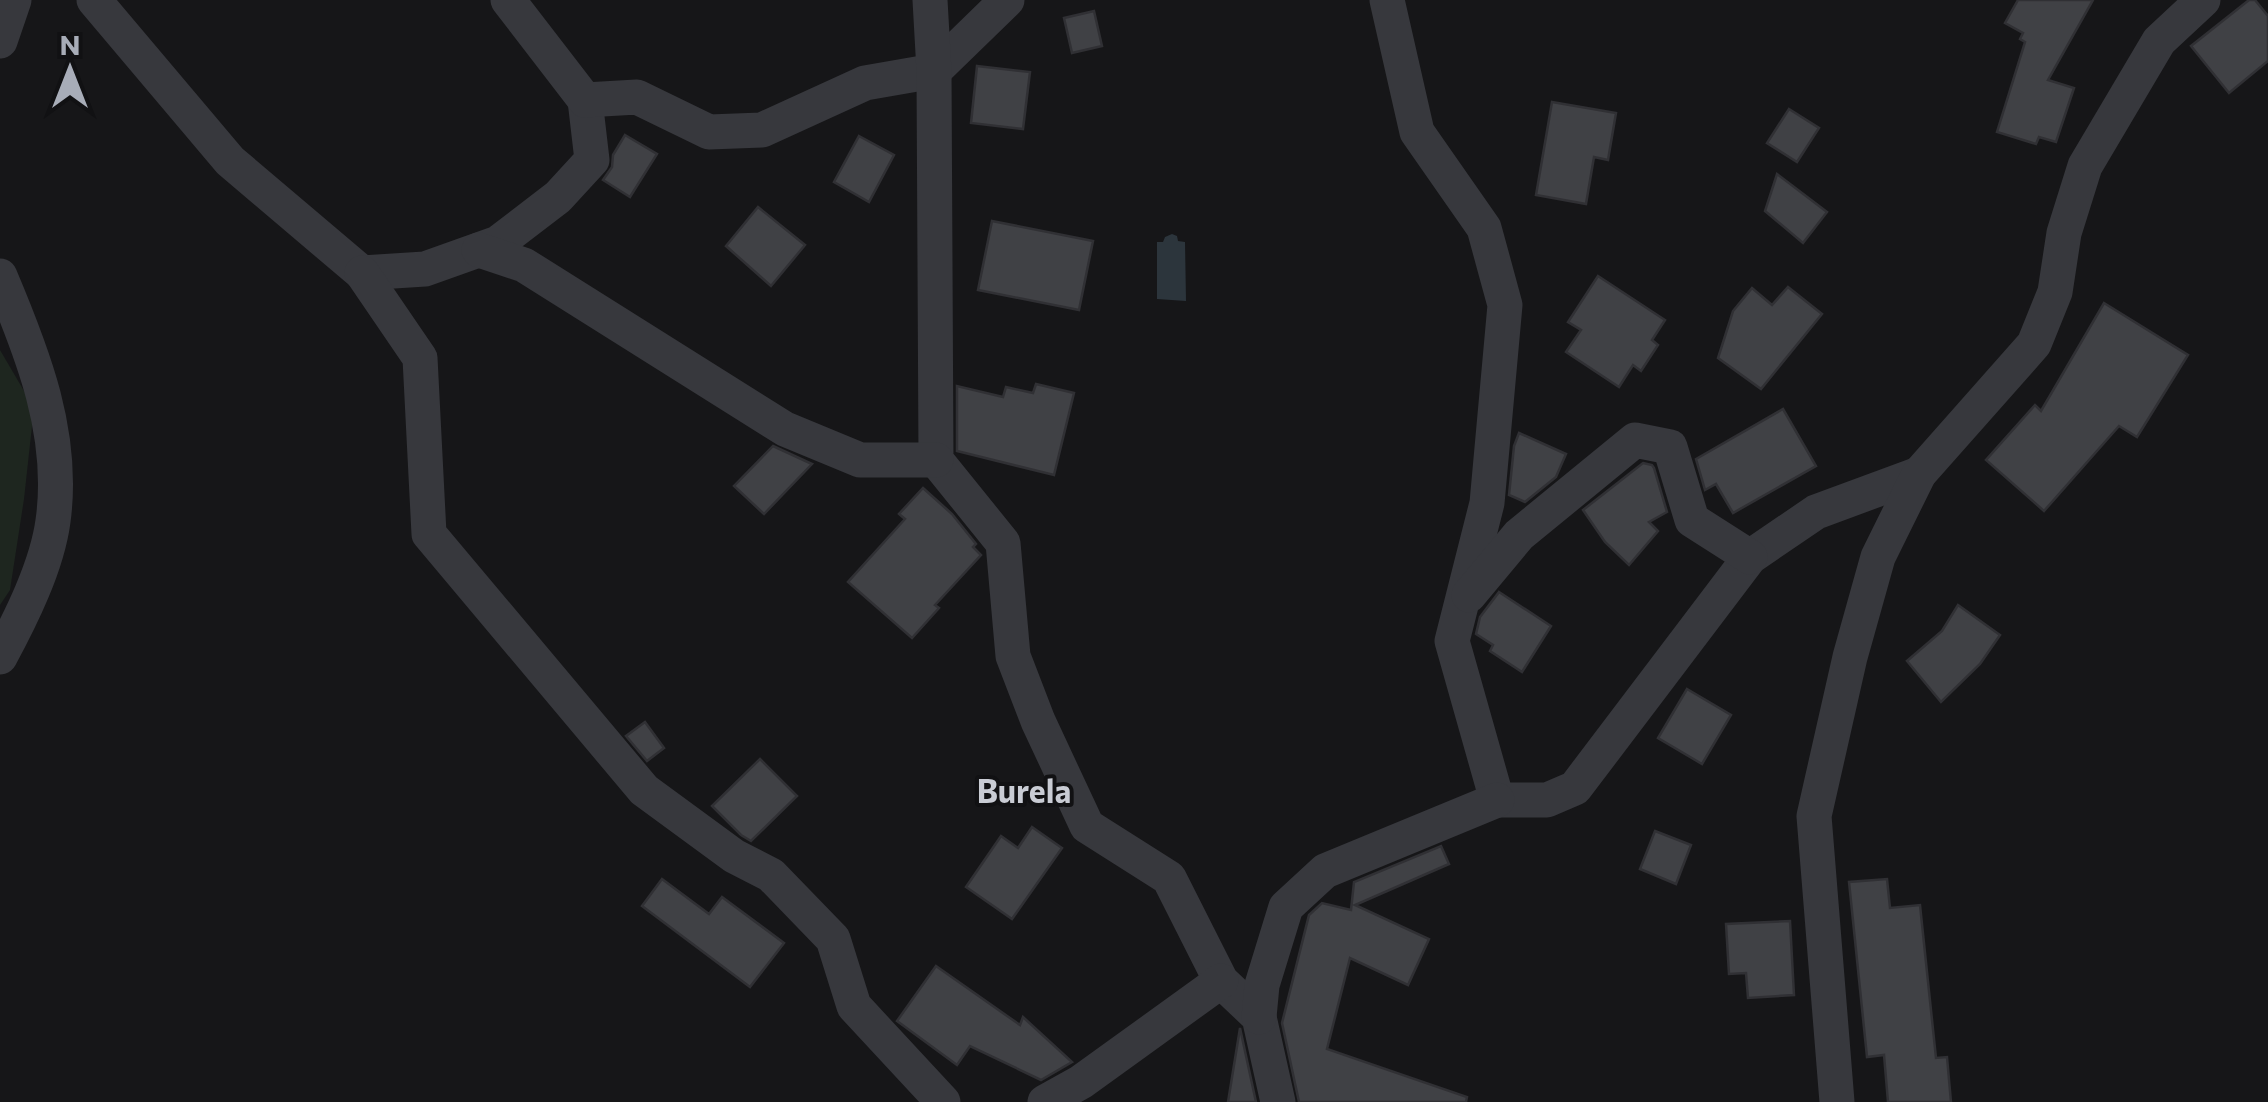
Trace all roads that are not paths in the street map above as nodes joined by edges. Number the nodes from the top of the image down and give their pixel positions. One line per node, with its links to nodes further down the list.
1 (14, 0): 8 (street)
2 (94, 0): 12 (street)
3 (508, 0): 10 (street)
4 (930, 0): 9 (street)
5 (1006, 0): 9 (street)
6 (1386, 0): 17 (street)
7 (2203, 0): 15 (street)
8 (0, 41)
9 (934, 71): 10 (street); 14 (street)
10 (584, 100): 11 (street)
11 (480, 250): 12 (street); 14 (street)
12 (362, 273): 22 (street)
13 (0, 276): 18 (street)
14 (936, 460): 20 (street)
15 (1919, 474): 16 (street); 25 (street)
16 (1750, 557): 17 (street); 19 (street)
17 (1461, 604): 19 (street)
18 (0, 657)
19 (1497, 800): 21 (street)
20 (1221, 981): 21 (street); 23 (street)
21 (1259, 1017): 24 (street)
22 (943, 1102)
23 (1045, 1102)
24 (1278, 1102)
25 (1837, 1102)

